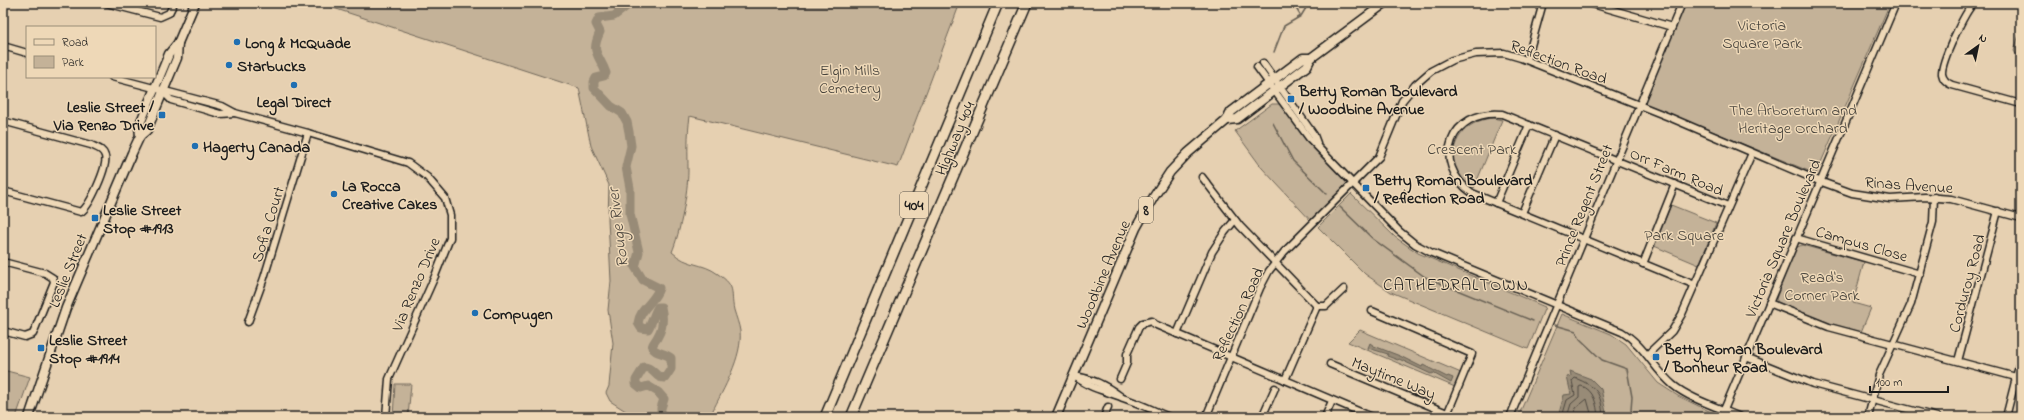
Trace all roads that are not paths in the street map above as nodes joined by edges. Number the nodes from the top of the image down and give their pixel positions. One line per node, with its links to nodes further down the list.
1 (106, 3): 2 (street)
2 (174, 3)
3 (195, 3): 14 (main road, Leslie Street)
4 (998, 3): 82 (highway, Highway 404 / 404)
5 (1028, 3): 17 (highway, Highway 404 / 404)
6 (1034, 3): 17 (highway)
7 (1385, 3): 18 (main road, Woodbine Avenue / 8)
8 (1543, 3): 19 (street)
9 (1589, 3): 13 (street)
10 (1682, 3): 13 (street, Prince Regent Street)
11 (1896, 3): 37 (street, Victoria Square Boulevard)
12 (1974, 3): 26 (street)
13 (1672, 27): 27 (street, Prince Regent Street)
14 (178, 43): 24 (main road, Leslie Street); 25 (main road, Leslie Street)
15 (3, 46): 16 (street)
16 (26, 53)
17 (1008, 53): 83 (highway, Highway 404 / 404)
18 (1311, 58): 22 (main road, Woodbine Avenue / 8); 23 (main road, Woodbine Avenue / 8)
19 (1528, 60): 27 (street, Reflection Road); 38 (street, Reflection Road)
20 (1260, 65): 22 (street)
21 (116, 78): 24 (street, Via Renzo Drive)
22 (1271, 81): 23 (street); 28 (main road, Woodbine Avenue / 8)
23 (1277, 88): 28 (main road, Woodbine Avenue / 8); 38 (street)
24 (154, 89): 25 (street, Via Renzo Drive); 33 (main road, Leslie Street)
25 (163, 92): 31 (street, Via Renzo Drive); 33 (main road, Leslie Street)
26 (2021, 104)
27 (1639, 105): 34 (street, Reflection Road); 35 (street, Prince Regent Street)
28 (1227, 120): 70 (main road, Woodbine Avenue / 8)
29 (3, 121): 40 (street)
30 (1529, 125): 32 (street, Orr Farm Road); 42 (street); 42 (street, Orr Farm Road)
31 (308, 133): 60 (street, Sofia Court); 81 (street, Via Renzo Drive)
32 (1555, 135): 35 (street, Orr Farm Road); 45 (street)
33 (140, 136): 80 (main road, Leslie Street)
34 (1752, 153): 37 (street, Reflection Road); 43 (street)
35 (1616, 159): 39 (street, Orr Farm Road); 49 (street, Prince Regent Street)
36 (1202, 177): 47 (street)
37 (1819, 181): 41 (street, Rinas Avenue); 48 (street, Victoria Square Boulevard)
38 (1352, 184): 51 (street, Reflection Road); 57 (street)
39 (1675, 184): 43 (street, Orr Farm Road); 52 (street)
40 (3, 191)
41 (1934, 197): 44 (street, Rinas Avenue); 53 (street)
42 (1496, 203): 45 (street, Orr Farm Road)
43 (1728, 206): 54 (street)
44 (1998, 211): 46 (street, Rinas Avenue); 68 (street, Corduroy Road)
45 (1522, 213): 49 (street, Orr Farm Road)
46 (2021, 218)
47 (1235, 220): 51 (street); 62 (street)
48 (1796, 238): 53 (street, Campus Close); 56 (street, Victoria Square Boulevard)
49 (1584, 239): 52 (street, Orr Farm Road); 57 (street, Prince Regent Street)
50 (3, 262): 61 (street)
51 (1276, 262): 58 (street); 65 (street, Reflection Road)
52 (1643, 264): 54 (street, Orr Farm Road)
53 (1920, 274): 63 (street)
54 (1695, 285): 64 (street)
55 (1344, 289): 58 (street)
56 (1769, 303): 63 (street); 66 (street, Victoria Square Boulevard)
57 (1556, 304): 64 (street); 91 (street, Prince Regent Street)
58 (1317, 306): 73 (street)
59 (1372, 311): 79 (street)
60 (248, 322)
61 (3, 331)
62 (1177, 334): 65 (street); 72 (street)
63 (1893, 345): 68 (street); 75 (street)
64 (1647, 355): 78 (street)
65 (1230, 357): 73 (street); 87 (street, Reflection Road)
66 (1746, 357): 75 (street); 78 (street, Victoria Square Boulevard)
67 (2021, 358): 71 (street)
68 (1958, 361): 71 (street)
69 (1330, 364): 79 (street, Maytime Way)
70 (1073, 375): 84 (main road, Woodbine Avenue / 8); 86 (street)
71 (2016, 377): 96 (street)
72 (1120, 380)
73 (1285, 380): 76 (street)
74 (1275, 388): 88 (street)
75 (1872, 400): 94 (street); 95 (street)
76 (1332, 401): 89 (street); 90 (street)
77 (1108, 407): 85 (street)
78 (1724, 410): 92 (street, Victoria Square Boulevard); 93 (street)
79 (1447, 415)
80 (29, 417)
81 (386, 417)
82 (826, 417)
83 (851, 417)
84 (1056, 417)
85 (1104, 417)
86 (1169, 417)
87 (1206, 417)
88 (1262, 417)
89 (1325, 417)
90 (1372, 417)
91 (1510, 417)
92 (1721, 417)
93 (1740, 417)
94 (1868, 417)
95 (1937, 417)
96 (2006, 417)

